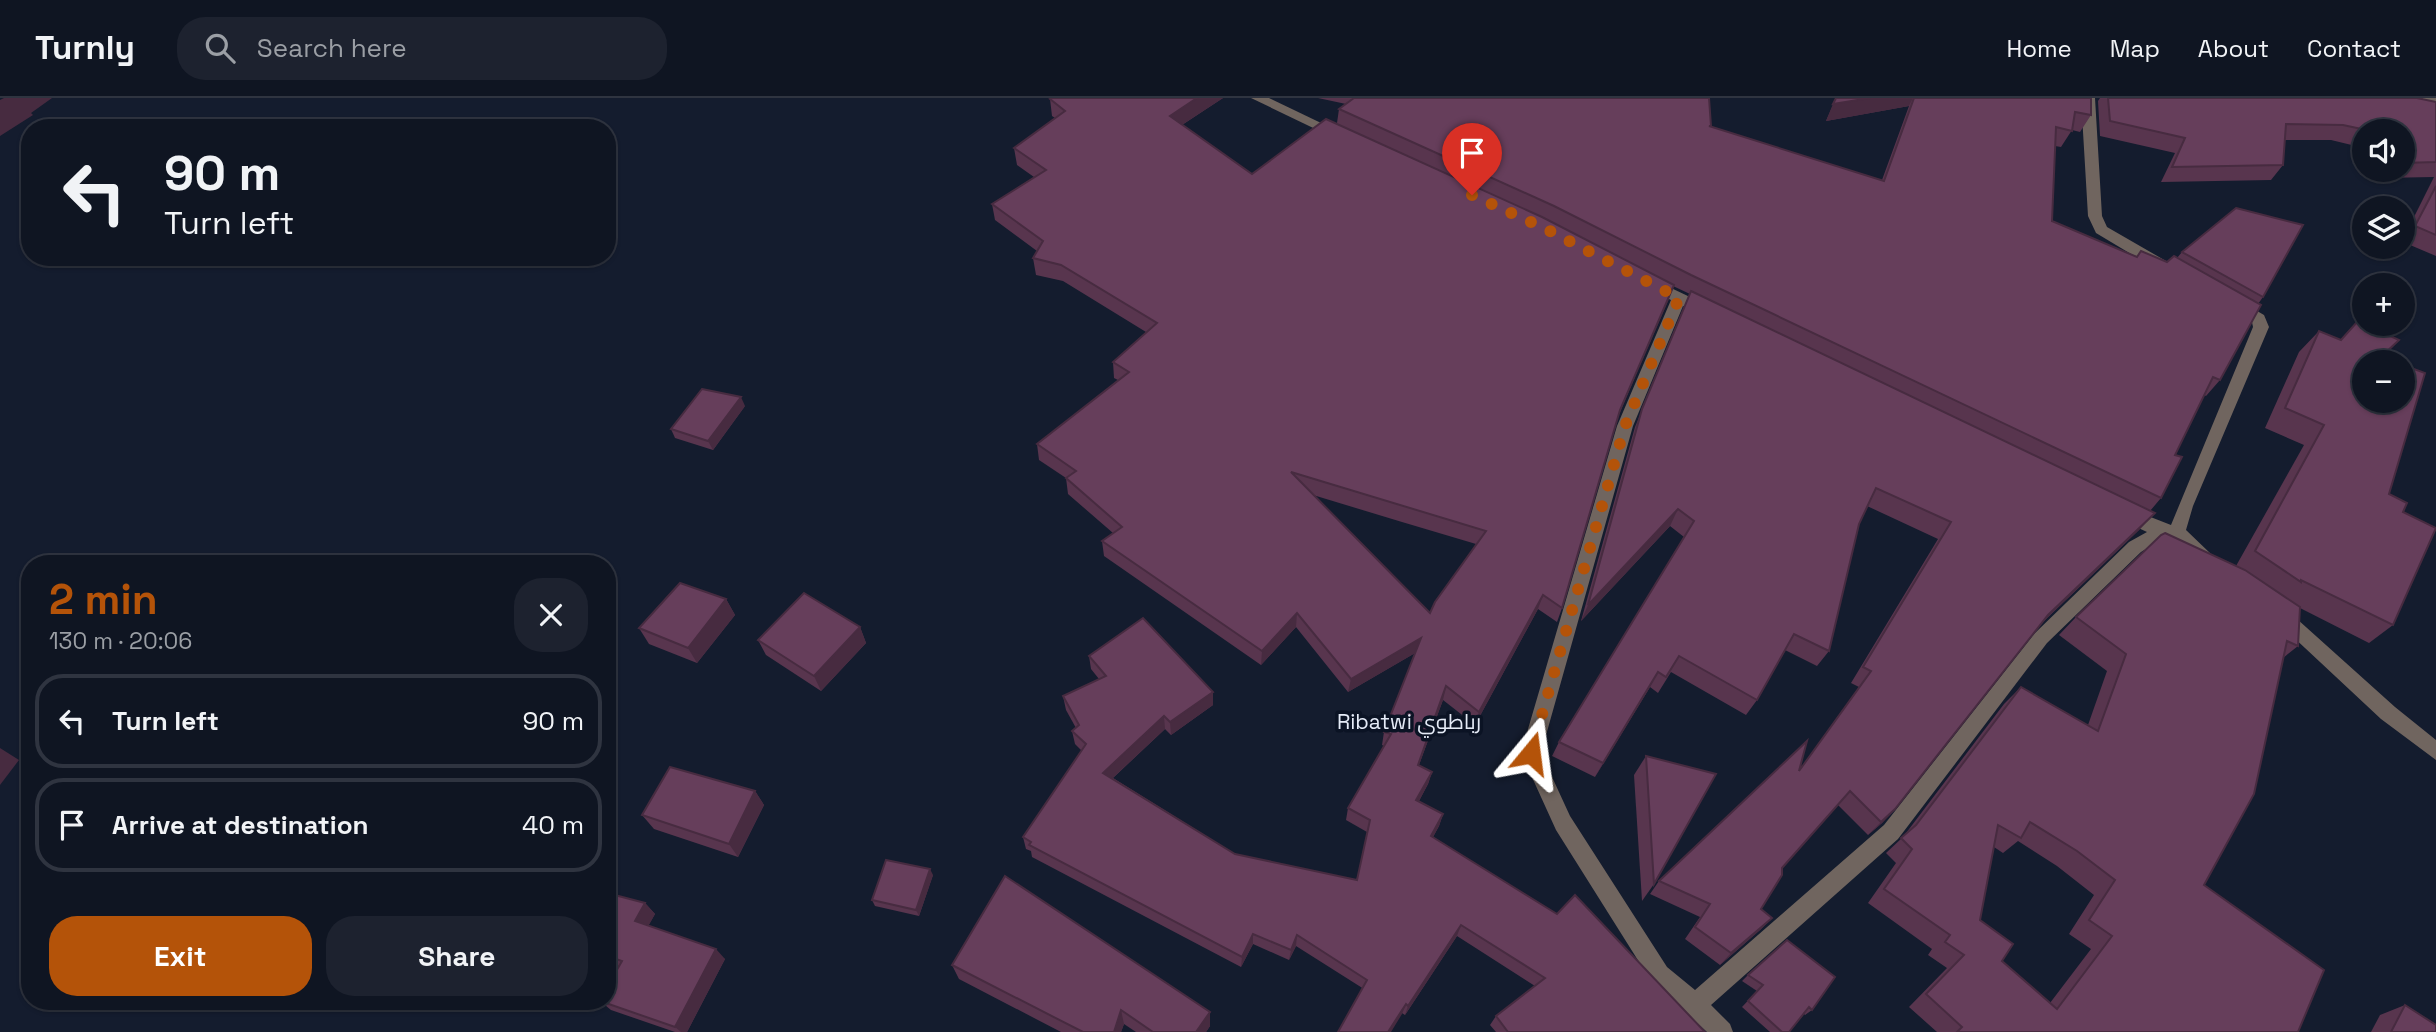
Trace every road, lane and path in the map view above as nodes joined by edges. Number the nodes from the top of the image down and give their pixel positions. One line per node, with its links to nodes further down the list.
1 (1258, 98): 5 (street)
2 (2088, 98): 6 (street)
3 (2428, 98): 4 (street)
4 (2436, 99)
5 (1357, 143)
6 (2173, 271)
7 (1630, 273): 9 (street)
8 (2221, 297): 12 (street)
9 (1679, 298): 10 (street); 16 (street)
10 (1716, 316)
11 (2112, 508): 12 (street)
12 (2169, 532): 13 (street); 16 (street)
13 (2216, 570)
14 (2270, 607): 15 (street)
15 (2436, 751)
16 (1695, 1004): 17 (street)
17 (1722, 1032)

